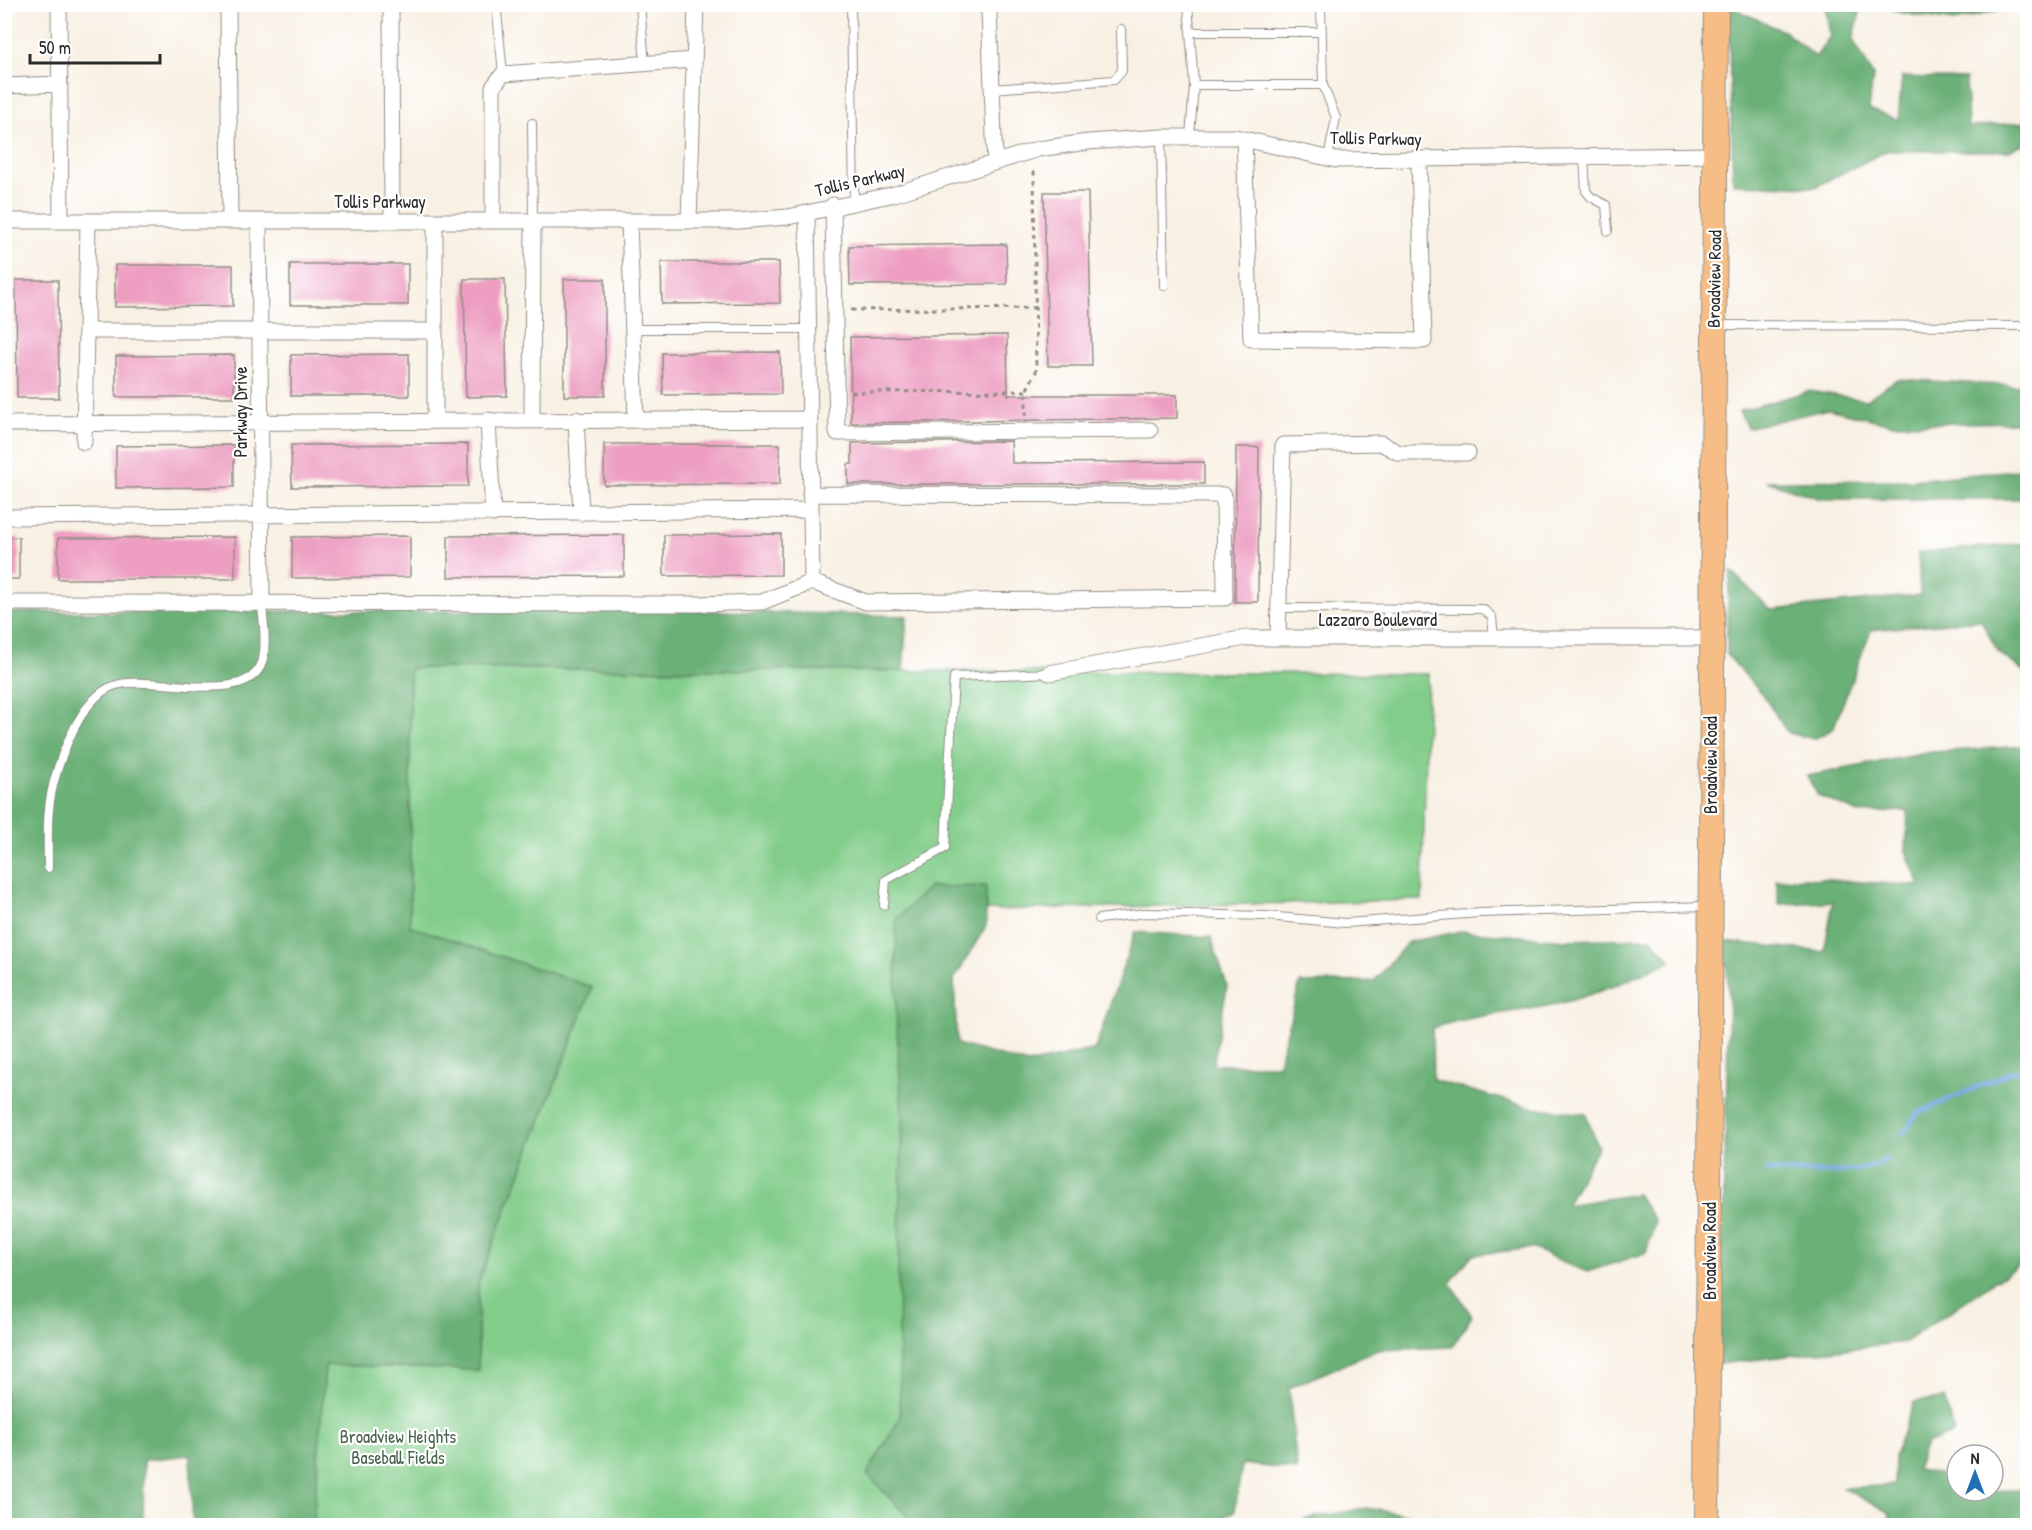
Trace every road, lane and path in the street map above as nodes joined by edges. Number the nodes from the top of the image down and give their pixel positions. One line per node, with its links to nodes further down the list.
1 (59, 4): 18 (street)
2 (228, 4): 39 (street)
3 (391, 4): 41 (street)
4 (640, 4): 16 (lane)
5 (696, 4): 15 (street)
6 (851, 4): 33 (lane)
7 (983, 4): 22 (street)
8 (1188, 4): 13 (lane)
9 (1321, 4): 14 (lane)
10 (1716, 4): 27 (main road, Broadview Road)
11 (497, 12): 17 (lane)
12 (1121, 29): 22 (lane)
13 (1190, 32): 14 (lane); 19 (lane)
14 (1322, 32): 20 (lane)
15 (694, 60): 16 (street); 46 (street)
16 (645, 64): 17 (street)
17 (503, 75): 43 (street)
18 (59, 84): 21 (street); 37 (street)
19 (1194, 85): 20 (lane); 25 (lane)
20 (1323, 85): 29 (lane)
21 (4, 86)
22 (992, 89): 31 (street)
23 (532, 123): 44 (lane)
24 (1161, 137): 25 (street, Tollis Parkway); 31 (street, Tollis Parkway); 48 (lane)
25 (1190, 137): 26 (street, Tollis Parkway)
26 (1244, 139): 29 (street, Tollis Parkway); 30 (street)
27 (1715, 156): 28 (street, Tollis Parkway); 51 (main road, Broadview Road)
28 (1584, 157): 30 (street, Tollis Parkway); 47 (lane)
29 (1328, 158): 30 (street, Tollis Parkway)
30 (1419, 159)
31 (995, 162): 33 (street, Tollis Parkway)
32 (1034, 171): 49 (path)
33 (854, 201): 34 (street, Tollis Parkway)
34 (833, 205): 35 (street, Tollis Parkway); 50 (street)
35 (807, 213): 46 (street, Tollis Parkway); 54 (street)
36 (4, 221): 37 (street, Tollis Parkway)
37 (61, 221): 38 (street, Tollis Parkway)
38 (88, 221): 39 (street, Tollis Parkway); 56 (street)
39 (230, 221): 40 (street, Tollis Parkway)
40 (259, 221): 41 (street, Tollis Parkway); 57 (street, Parkway Drive)
41 (392, 221): 42 (street, Tollis Parkway)
42 (435, 221): 43 (street, Tollis Parkway); 55 (street)
43 (493, 221): 44 (street, Tollis Parkway)
44 (533, 221): 45 (street, Tollis Parkway); 65 (street)
45 (629, 221): 46 (street, Tollis Parkway); 53 (street)
46 (689, 221)
47 (1608, 231)
48 (1164, 286)
49 (1035, 308): 50 (path); 59 (path)
50 (835, 310): 58 (street)
51 (1713, 324): 52 (lane); 87 (main road, Broadview Road)
52 (2028, 326)
53 (632, 329): 54 (lane); 61 (street)
54 (808, 329): 62 (street)
55 (435, 331): 57 (street); 63 (street)
56 (86, 332): 57 (street); 67 (street)
57 (260, 332): 66 (street, Parkway Drive)
58 (836, 392): 59 (path); 70 (street)
59 (1026, 392): 70 (path)
60 (576, 419): 61 (street); 65 (street); 75 (street)
61 (636, 419): 62 (street)
62 (810, 419): 73 (street)
63 (435, 420): 64 (street); 66 (street)
64 (488, 420): 65 (street); 76 (street)
65 (532, 420)
66 (260, 421): 67 (street); 77 (street, Parkway Drive)
67 (84, 423): 68 (street); 71 (street)
68 (4, 424)
69 (1150, 430): 70 (street)
70 (1026, 431)
71 (84, 442)
72 (1468, 453): 82 (street)
73 (810, 494): 74 (street); 79 (street)
74 (810, 510): 75 (street); 79 (street)
75 (581, 513): 76 (street)
76 (493, 514): 77 (street)
77 (260, 516): 78 (street); 81 (street, Parkway Drive)
78 (4, 517)
79 (812, 582): 81 (street)
80 (4, 603): 81 (street)
81 (262, 604): 89 (lane)
82 (1279, 608): 83 (lane); 84 (street)
83 (1387, 609): 85 (lane); 86 (lane)
84 (1278, 638): 85 (street, Lazzaro Boulevard); 88 (street, Lazzaro Boulevard)
85 (1387, 638): 86 (street, Lazzaro Boulevard)
86 (1494, 638): 87 (street, Lazzaro Boulevard)
87 (1711, 638): 91 (main road, Broadview Road)
88 (1049, 673): 90 (lane)
89 (48, 868)
90 (884, 904)
91 (1710, 906): 92 (lane); 93 (main road, Broadview Road)
92 (1099, 919)
93 (1707, 1526)

